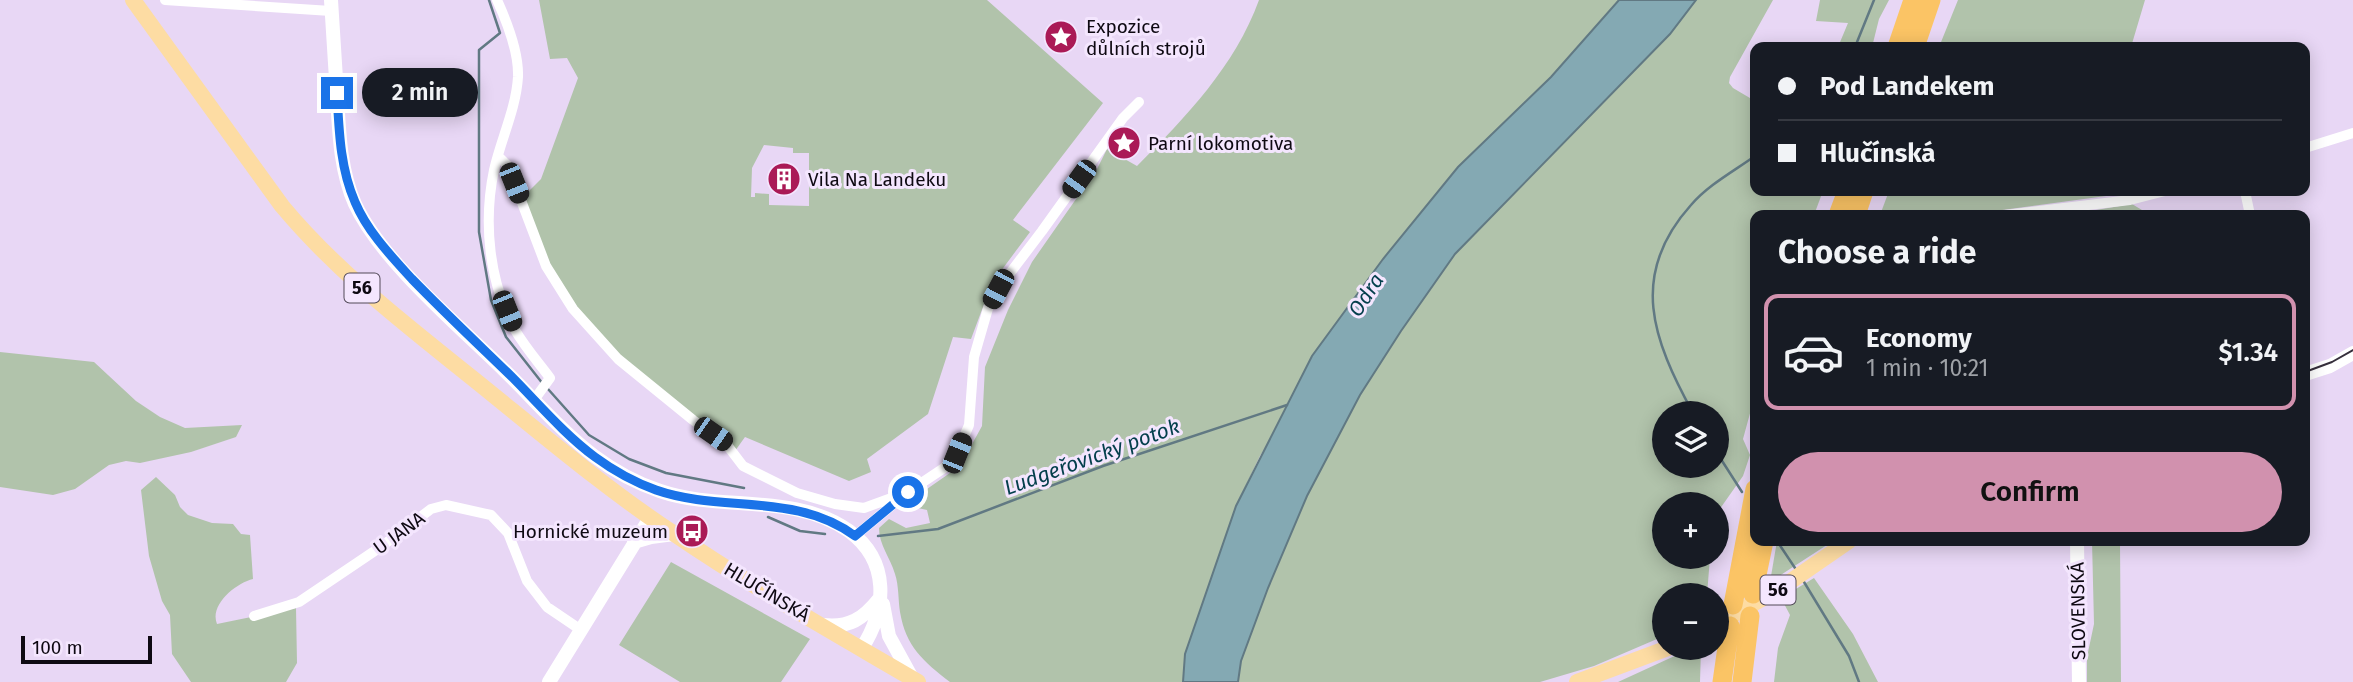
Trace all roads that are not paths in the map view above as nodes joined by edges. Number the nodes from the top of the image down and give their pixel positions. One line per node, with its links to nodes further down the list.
1 (133, 0): 20 (main road, 56)
2 (165, 0): 6 (street)
3 (498, 0): 12 (street)
4 (1913, 0): 7 (highway)
5 (1931, 0): 8 (highway)
6 (331, 6): 17 (street)
7 (1899, 42)
8 (1917, 42)
9 (1139, 102): 18 (street)
10 (2353, 133): 11 (street)
11 (2310, 146)
12 (498, 156): 17 (street); 18 (street)
13 (2146, 196): 14 (street)
14 (2047, 210)
15 (2353, 353): 16 (street)
16 (2310, 372)
17 (541, 391): 22 (street)
18 (908, 492): 22 (street)
19 (1750, 514): 29 (highway)
20 (650, 517): 21 (main road, 56); 23 (street)
21 (674, 534): 23 (street); 32 (main road, HLUČÍNSKÁ / 56)
22 (855, 536): 28 (street)
23 (634, 542): 33 (street)
24 (1762, 546): 27 (highway)
25 (1843, 546): 31 (main road, 56)
26 (2077, 546): 42 (street, SLOVENSKÁ)
27 (1753, 594)
28 (882, 595): 32 (street); 34 (street); 36 (street)
29 (1733, 606)
30 (254, 616): 33 (street, U JANA)
31 (1736, 623): 39 (highway); 40 (highway); 41 (highway)
32 (823, 625): 34 (main road, HLUČÍNSKÁ / 56)
33 (580, 630): 37 (street)
34 (862, 648): 36 (main road, HLUČÍNSKÁ / 56)
35 (1652, 654): 38 (main road)
36 (915, 680)
37 (550, 682)
38 (1577, 682)
39 (1722, 682)
40 (1742, 682)
41 (1749, 682)
42 (2079, 682)

